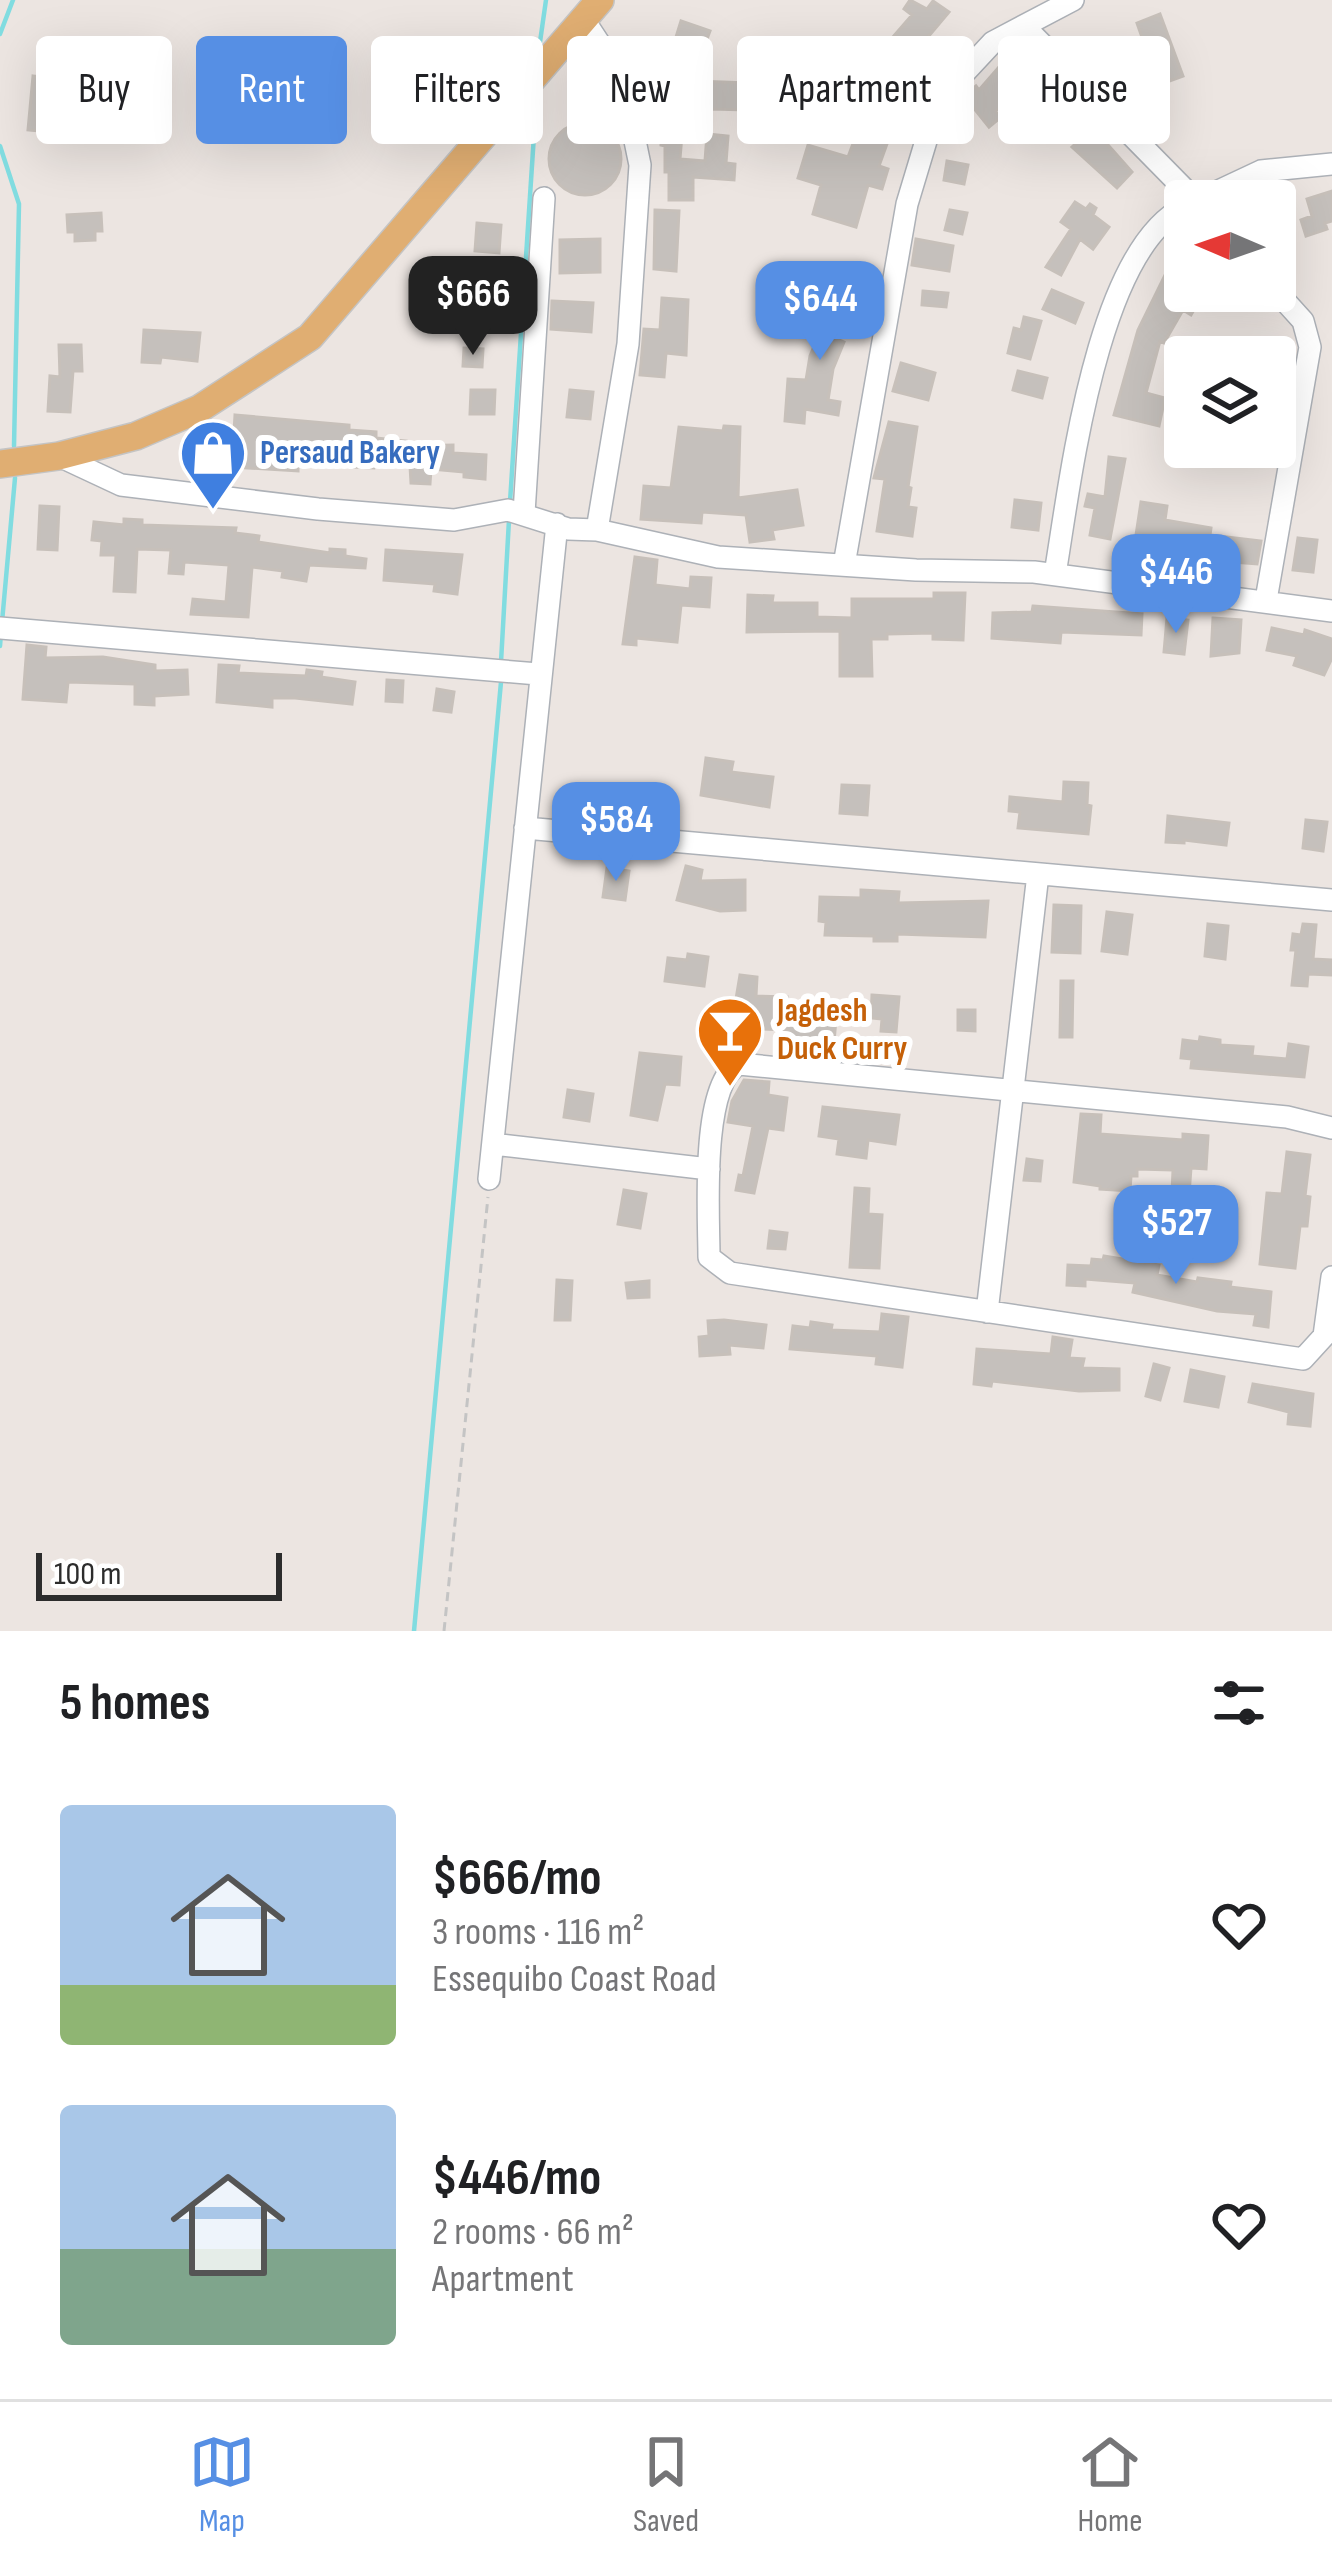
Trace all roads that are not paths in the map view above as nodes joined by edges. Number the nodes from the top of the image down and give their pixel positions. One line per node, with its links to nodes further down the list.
1 (1073, 0): 3 (street)
2 (592, 10): 10 (main road); 14 (street)
3 (1024, 26): 5 (street); 15 (street)
4 (1332, 164): 6 (street)
5 (1176, 180)
6 (1242, 180)
7 (544, 198): 12 (street)
8 (1164, 223): 16 (street)
9 (1295, 312): 17 (street)
10 (59, 456): 11 (main road); 12 (street)
11 (0, 464)
12 (524, 512): 13 (street)
13 (557, 524): 14 (street); 20 (street)
14 (597, 530): 15 (street)
15 (844, 565): 16 (street)
16 (1055, 574): 17 (street)
17 (1266, 600): 18 (street)
18 (1332, 611)
19 (11, 629): 20 (street)
20 (538, 674): 21 (street)
21 (525, 828): 22 (street); 26 (street)
22 (1037, 874): 23 (street); 24 (street)
23 (1332, 900)
24 (1015, 1093): 25 (street); 27 (street); 30 (street)
25 (1332, 1128)
26 (493, 1144): 27 (street); 28 (street)
27 (709, 1169): 30 (street)
28 (489, 1179)
29 (1332, 1277): 30 (street)
30 (987, 1312)

